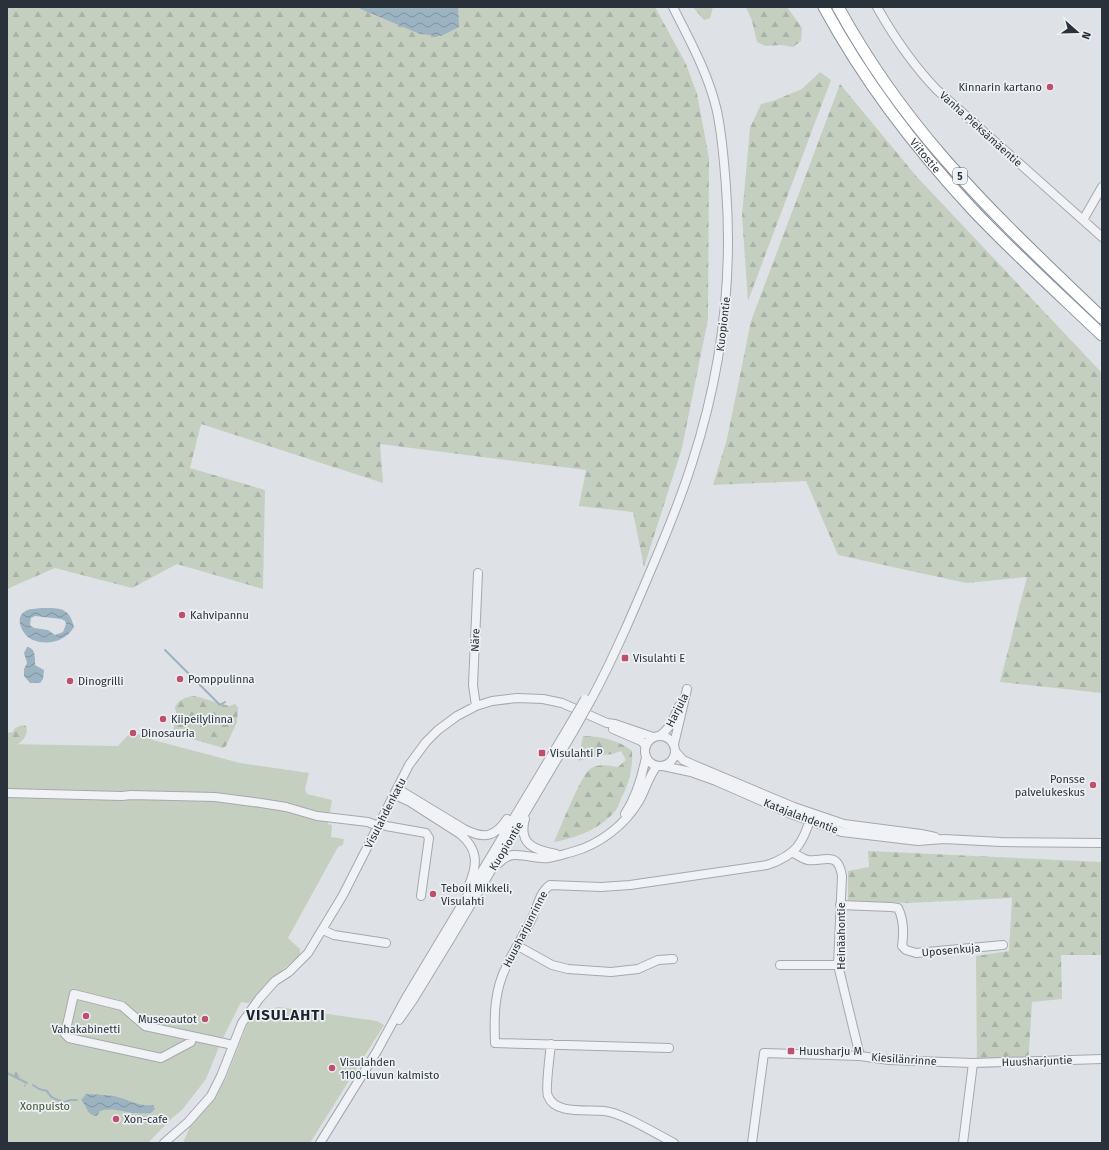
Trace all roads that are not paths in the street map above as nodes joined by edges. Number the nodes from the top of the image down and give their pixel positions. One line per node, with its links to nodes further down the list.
1 (672, 7): 18 (street, Kuopiontie, bridge)
2 (824, 7): 9 (highway, Viitostie / 5)
3 (838, 7): 8 (highway, Viitostie / 5)
4 (877, 7): 6 (street, Vanha Pieksämäentie)
5 (1102, 187): 6 (street)
6 (1084, 220): 7 (street, Vanha Pieksämäentie)
7 (1102, 237)
8 (1102, 318)
9 (1102, 335)
10 (478, 574): 11 (street, Näre)
11 (476, 706): 12 (street, Visulahdenkatu); 19 (street, Visulahdenkatu)
12 (607, 723): 13 (street, Visulahdenkatu); 14 (street, Visulahdenkatu)
13 (656, 737): 14 (street); 15 (street); 15 (street, Harjula)
14 (646, 746): 16 (street)
15 (674, 747): 17 (street); 21 (street, Katajalahdentie)
16 (646, 757): 17 (street); 23 (street)
17 (660, 766): 21 (street, Katajalahdentie); 23 (street)
18 (542, 778): 19 (street); 26 (street); 27 (street, Kuopiontie); 30 (street, Kuopiontie)
19 (396, 792): 22 (street, Visulahdenkatu); 30 (street)
20 (7, 793): 22 (street)
21 (811, 818): 24 (street, Katajalahdentie); 25 (street, Huusharjunrinne)
22 (378, 824): 28 (street); 31 (street, Visulahdenkatu)
23 (614, 829): 26 (street)
24 (1102, 843)
25 (793, 853): 29 (street, Heinäahontie); 33 (street, Huusharjunrinne)
26 (558, 855): 27 (street)
27 (484, 883): 42 (street, Kuopiontie)
28 (421, 896)
29 (840, 905): 34 (street, Uposenkuja); 37 (street, Heinäahontie)
30 (448, 928): 42 (street, Kuopiontie)
31 (323, 930): 32 (street); 40 (street, Visulahdenkatu)
32 (386, 943)
33 (518, 946): 35 (street); 39 (street, Huusharjunrinne)
34 (1003, 946)
35 (673, 959)
36 (780, 965): 37 (street)
37 (838, 965): 43 (street, Heinäahontie)
38 (192, 1036): 38 (street); 40 (street)
39 (551, 1044): 41 (street, Huusharjunrinne); 48 (street)
40 (233, 1045): 46 (street, Visulahdenkatu)
41 (669, 1048)
42 (376, 1051): 47 (street, Kuopiontie)
43 (860, 1056): 45 (street, Kiesilänrinne); 49 (street, Kiesilänrinne)
44 (1102, 1059): 45 (street, Huusharjuntie)
45 (973, 1063): 50 (street)
46 (164, 1143)
47 (320, 1143)
48 (674, 1143)
49 (752, 1143)
50 (963, 1143)

